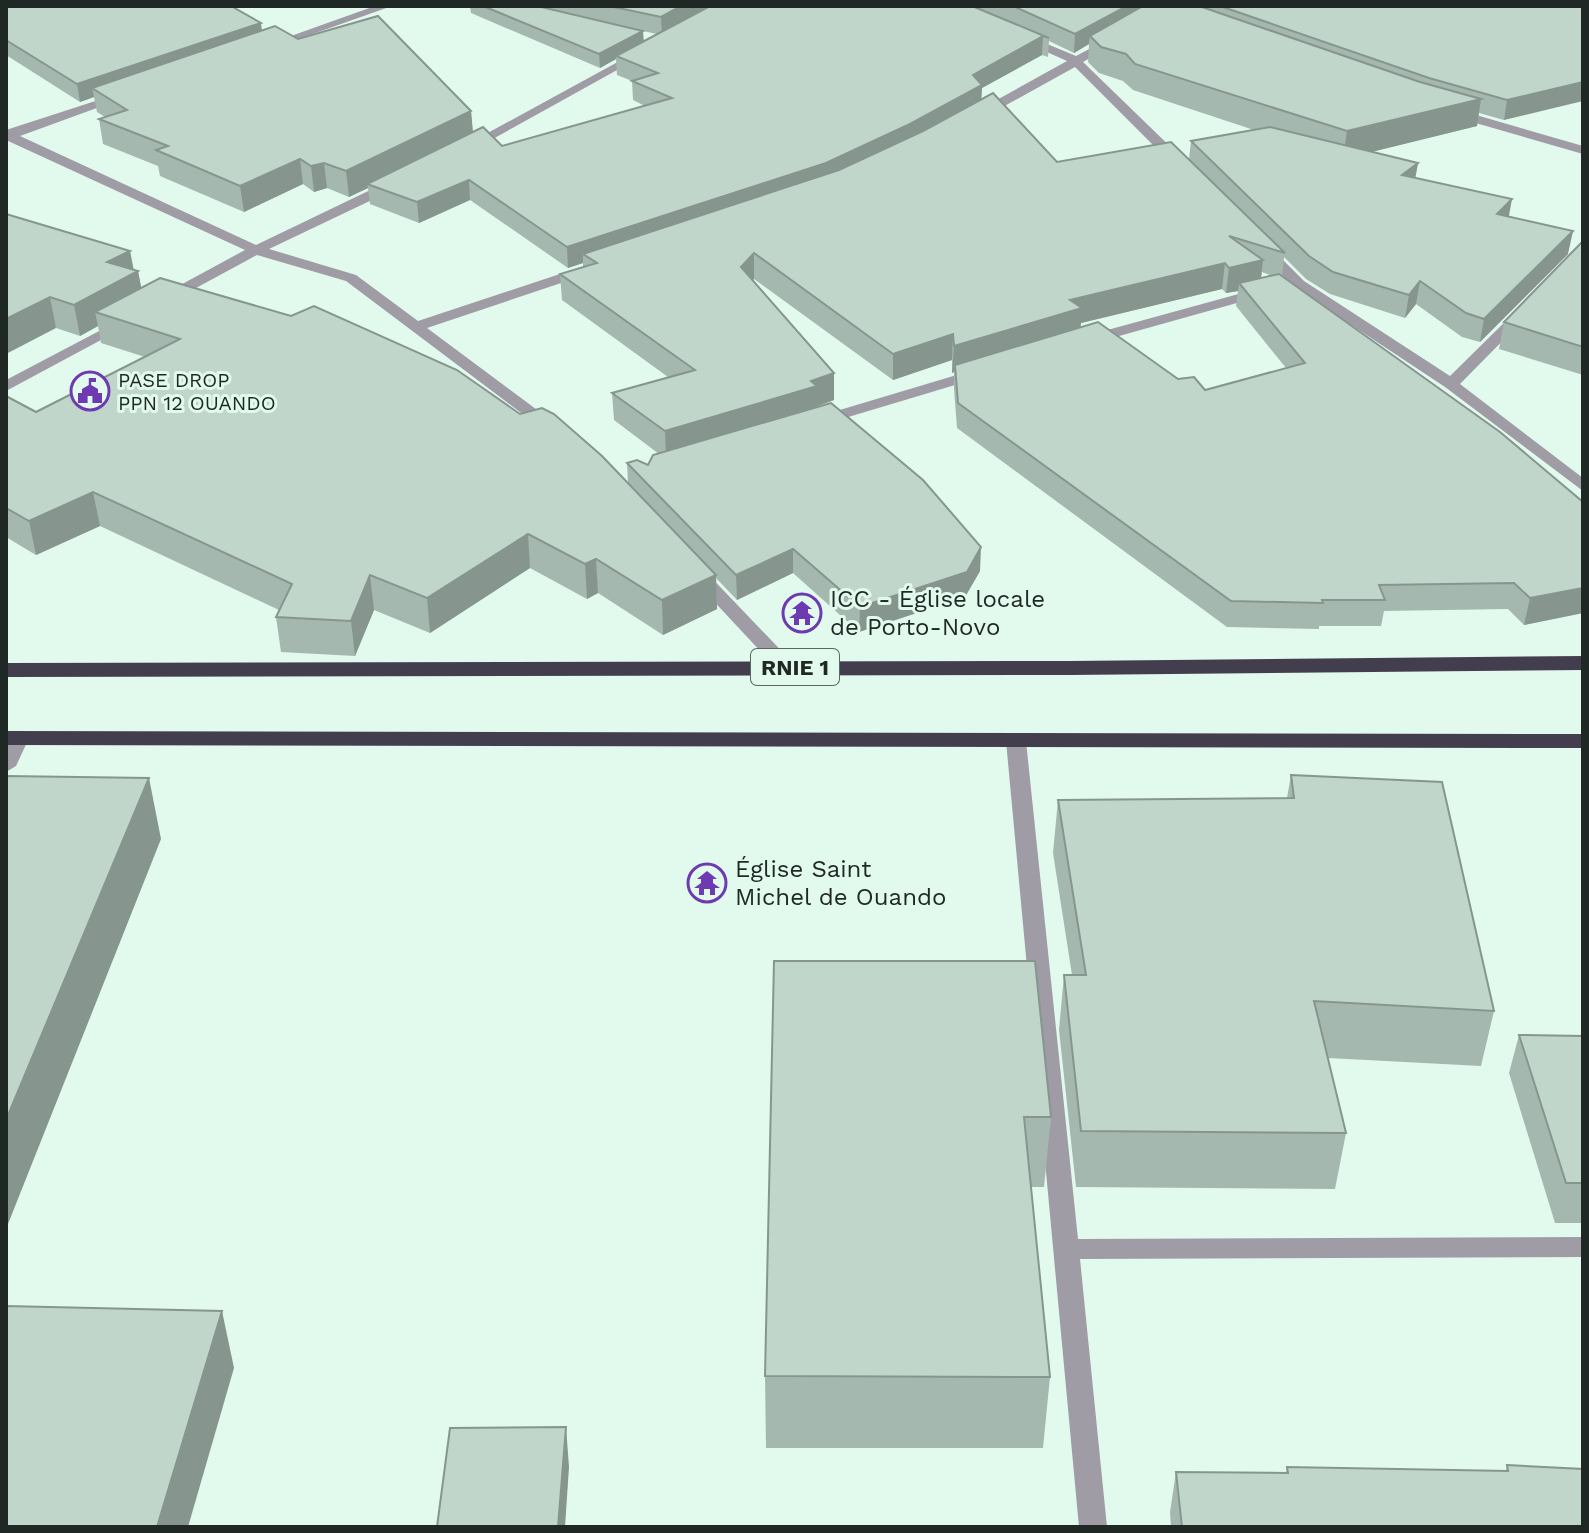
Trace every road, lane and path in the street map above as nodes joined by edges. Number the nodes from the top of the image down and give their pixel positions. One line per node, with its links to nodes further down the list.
1 (386, 6): 5 (street)
2 (1005, 29): 6 (street)
3 (1126, 33): 6 (street)
4 (650, 48): 12 (street)
5 (250, 52)
6 (1076, 61): 9 (street); 13 (street)
7 (130, 94): 10 (street)
8 (1436, 108): 11 (street)
9 (969, 120)
10 (7, 135): 16 (street)
11 (1583, 150)
12 (450, 157)
13 (1188, 173)
14 (408, 177): 16 (street)
15 (1255, 239): 18 (street)
16 (256, 250): 19 (street); 22 (street)
17 (593, 268): 22 (street)
18 (1299, 284): 23 (street); 25 (street)
19 (159, 303)
20 (1528, 306): 25 (street)
21 (131, 318): 26 (street)
22 (415, 327): 28 (street)
23 (1068, 346)
24 (992, 369): 27 (street)
25 (1451, 384): 29 (street)
26 (6, 386)
27 (810, 424)
28 (565, 441)
29 (1583, 486)
30 (688, 564): 32 (street)
31 (1583, 663): 32 (highway, RNIE 1)
32 (786, 667): 33 (highway, RNIE 1)
33 (6, 670)
34 (13, 738): 35 (highway); 37 (street)
35 (1016, 741): 36 (highway); 39 (street)
36 (1583, 741)
37 (6, 766)
38 (1583, 1247): 39 (street)
39 (1068, 1249): 40 (street)
40 (1093, 1527)

